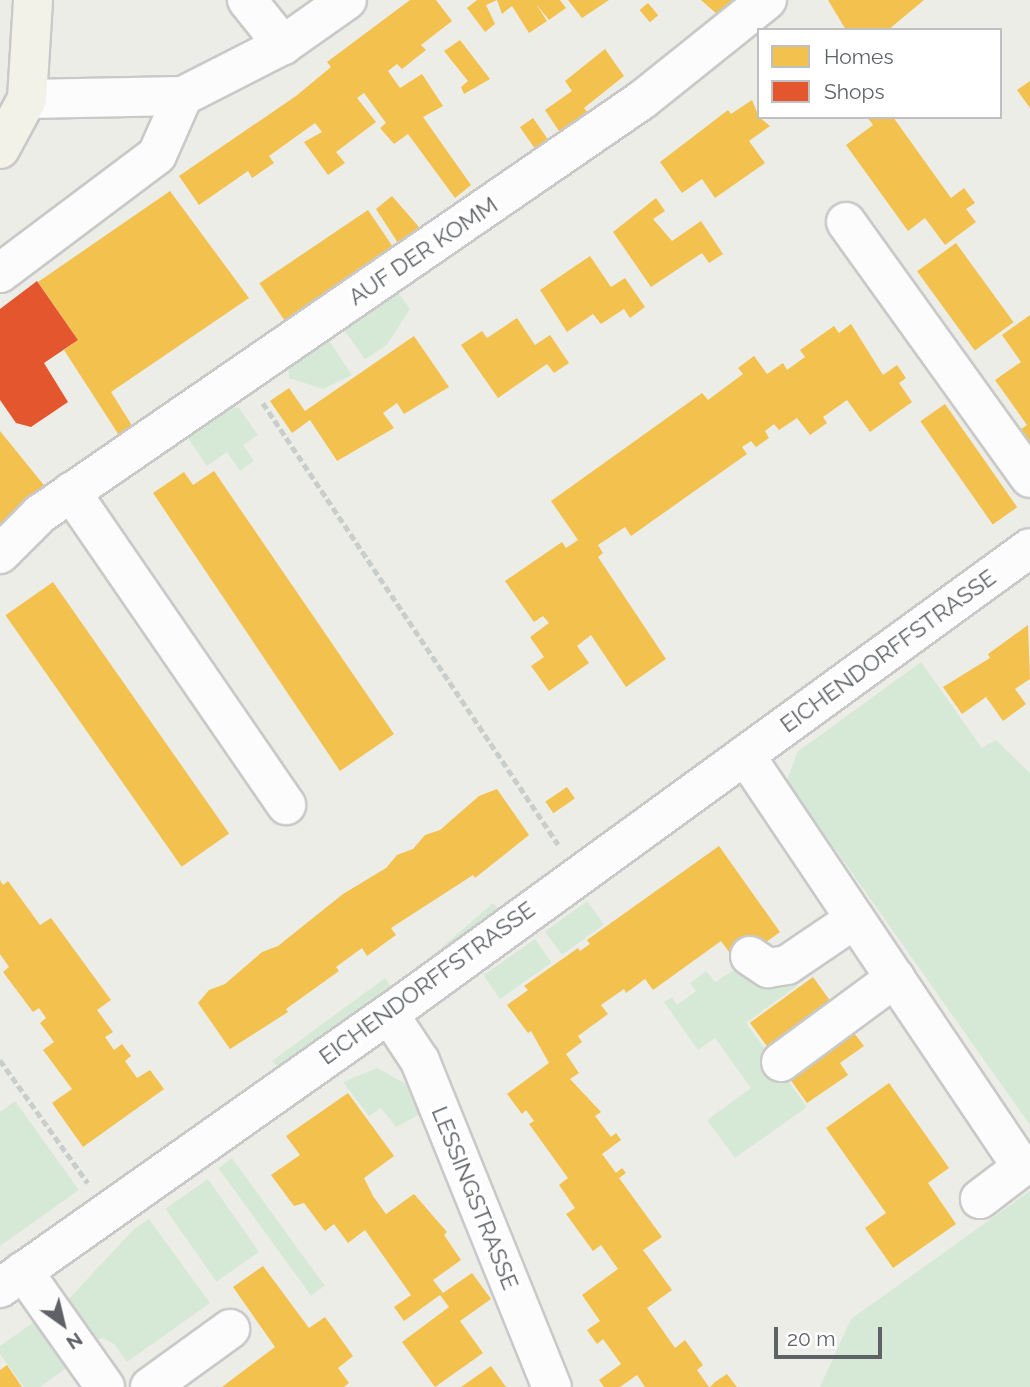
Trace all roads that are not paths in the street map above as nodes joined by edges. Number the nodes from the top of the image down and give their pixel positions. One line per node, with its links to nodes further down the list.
1 (33, 0): 7 (main road)
2 (247, 0): 5 (street)
3 (347, 0): 5 (street)
4 (767, 0): 12 (street, AUF DER KOMM)
5 (284, 45): 6 (street)
6 (183, 96): 7 (street); 10 (street)
7 (27, 99): 8 (main road)
8 (0, 149)
9 (846, 222): 11 (street)
10 (0, 273)
11 (1030, 478)
12 (71, 492): 14 (street, AUF DER KOMM); 16 (street)
13 (1030, 548): 15 (street, EICHENDORFFSTRASSE)
14 (0, 554)
15 (745, 755): 17 (street); 20 (street, EICHENDORFFSTRASSE)
16 (286, 805)
17 (855, 919): 18 (street); 19 (street)
18 (750, 956)
19 (895, 978): 21 (street); 22 (street)
20 (389, 1014): 24 (street, EICHENDORFFSTRASSE); 28 (street, LESSINGSTRASSE)
21 (781, 1062)
22 (1026, 1164): 23 (street)
23 (980, 1199)
24 (11, 1279): 26 (street)
25 (230, 1328): 27 (street)
26 (105, 1387)
27 (150, 1387)
28 (552, 1387)

